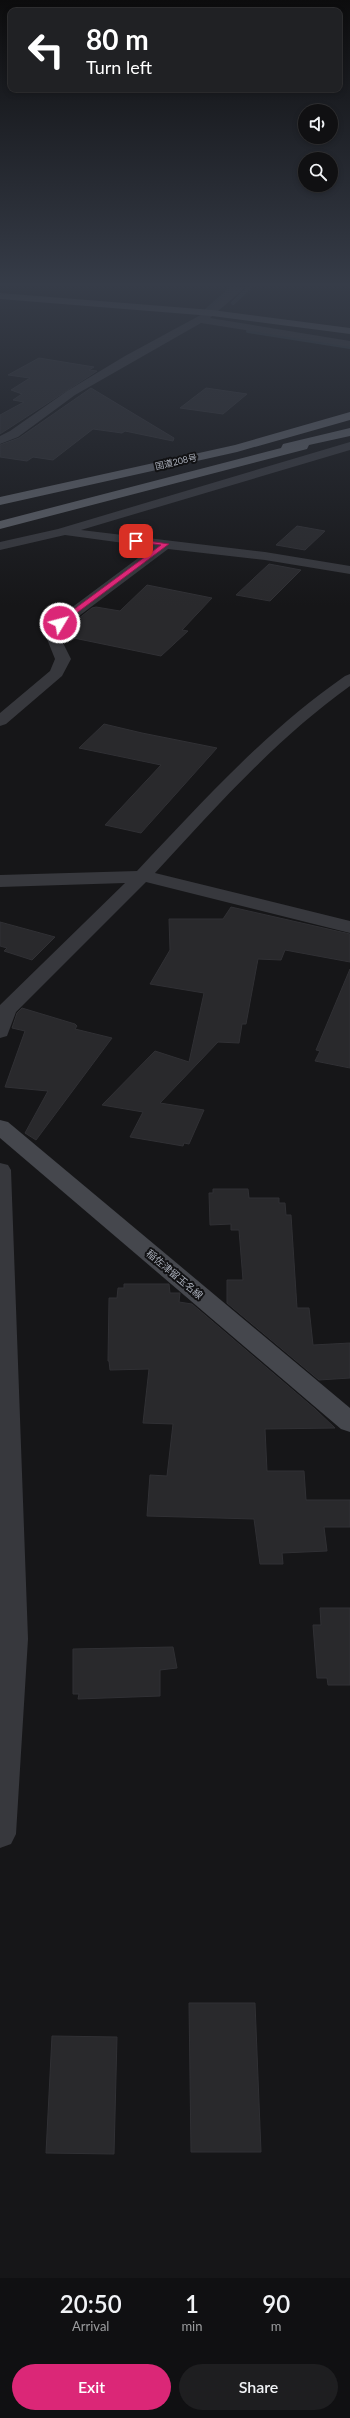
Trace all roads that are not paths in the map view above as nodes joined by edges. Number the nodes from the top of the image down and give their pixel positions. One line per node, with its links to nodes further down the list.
1 (71, 393): 6 (street)
2 (350, 416): 4 (highway, 国道208号)
3 (350, 432): 5 (highway, 国道208号)
4 (279, 434): 8 (highway); 9 (highway, 国道208号)
5 (327, 439): 10 (highway, 国道208号); 11 (highway)
6 (0, 440)
7 (350, 446): 12 (street)
8 (0, 491)
9 (0, 501)
10 (0, 505)
11 (0, 525)
12 (61, 532): 13 (street); 14 (street)
13 (166, 544): 15 (street); 17 (street)
14 (0, 546)
15 (350, 570)
16 (350, 679): 18 (street)
17 (0, 721)
18 (143, 876): 19 (street); 20 (street); 21 (street)
19 (0, 881)
20 (350, 928)
21 (0, 1032)
22 (0, 1127): 24 (main road, 稲佐津留玉名線)
23 (0, 1170): 25 (street)
24 (350, 1422)
25 (0, 1834)

